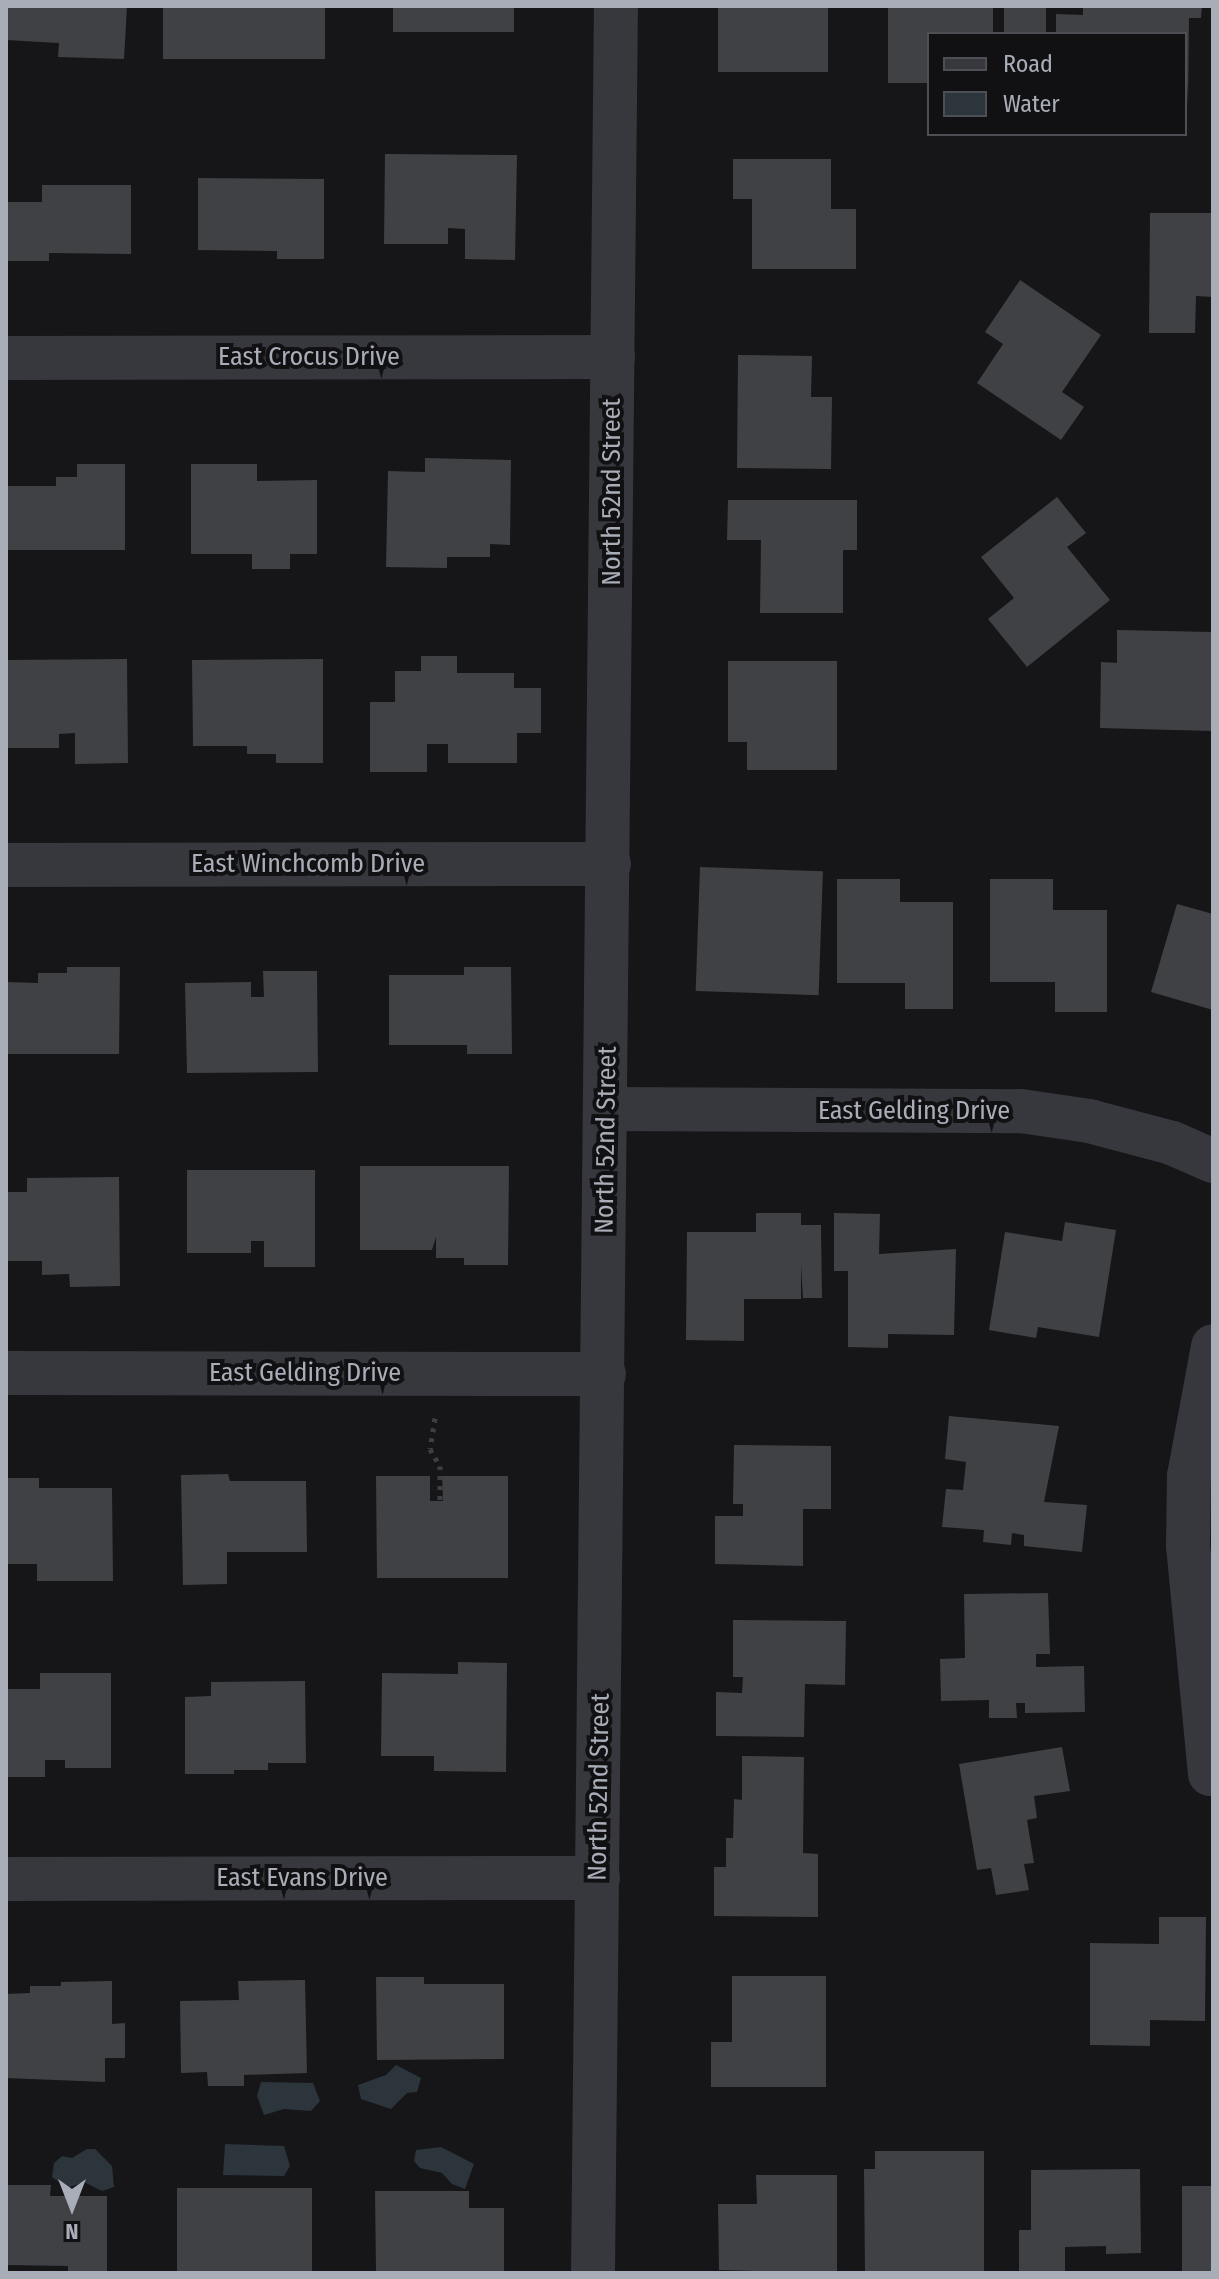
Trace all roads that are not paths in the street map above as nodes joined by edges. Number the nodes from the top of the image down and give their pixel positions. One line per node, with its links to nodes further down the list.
1 (616, 6): 2 (street, North 52nd Street)
2 (613, 357): 3 (street, East Crocus Drive); 4 (street, North 52nd Street)
3 (6, 358)
4 (609, 864): 5 (street, East Winchcomb Drive); 6 (street, North 52nd Street)
5 (6, 865)
6 (607, 1109): 7 (street, East Gelding Drive); 10 (street, North 52nd Street)
7 (1213, 1161)
8 (1213, 1346): 11 (street)
9 (6, 1373): 10 (street, East Gelding Drive)
10 (604, 1374): 13 (street, North 52nd Street)
11 (1203, 1621): 12 (street)
12 (1210, 1774)
13 (598, 1878): 14 (street, East Evans Drive); 15 (street, North 52nd Street)
14 (6, 1879)
15 (593, 2273)

